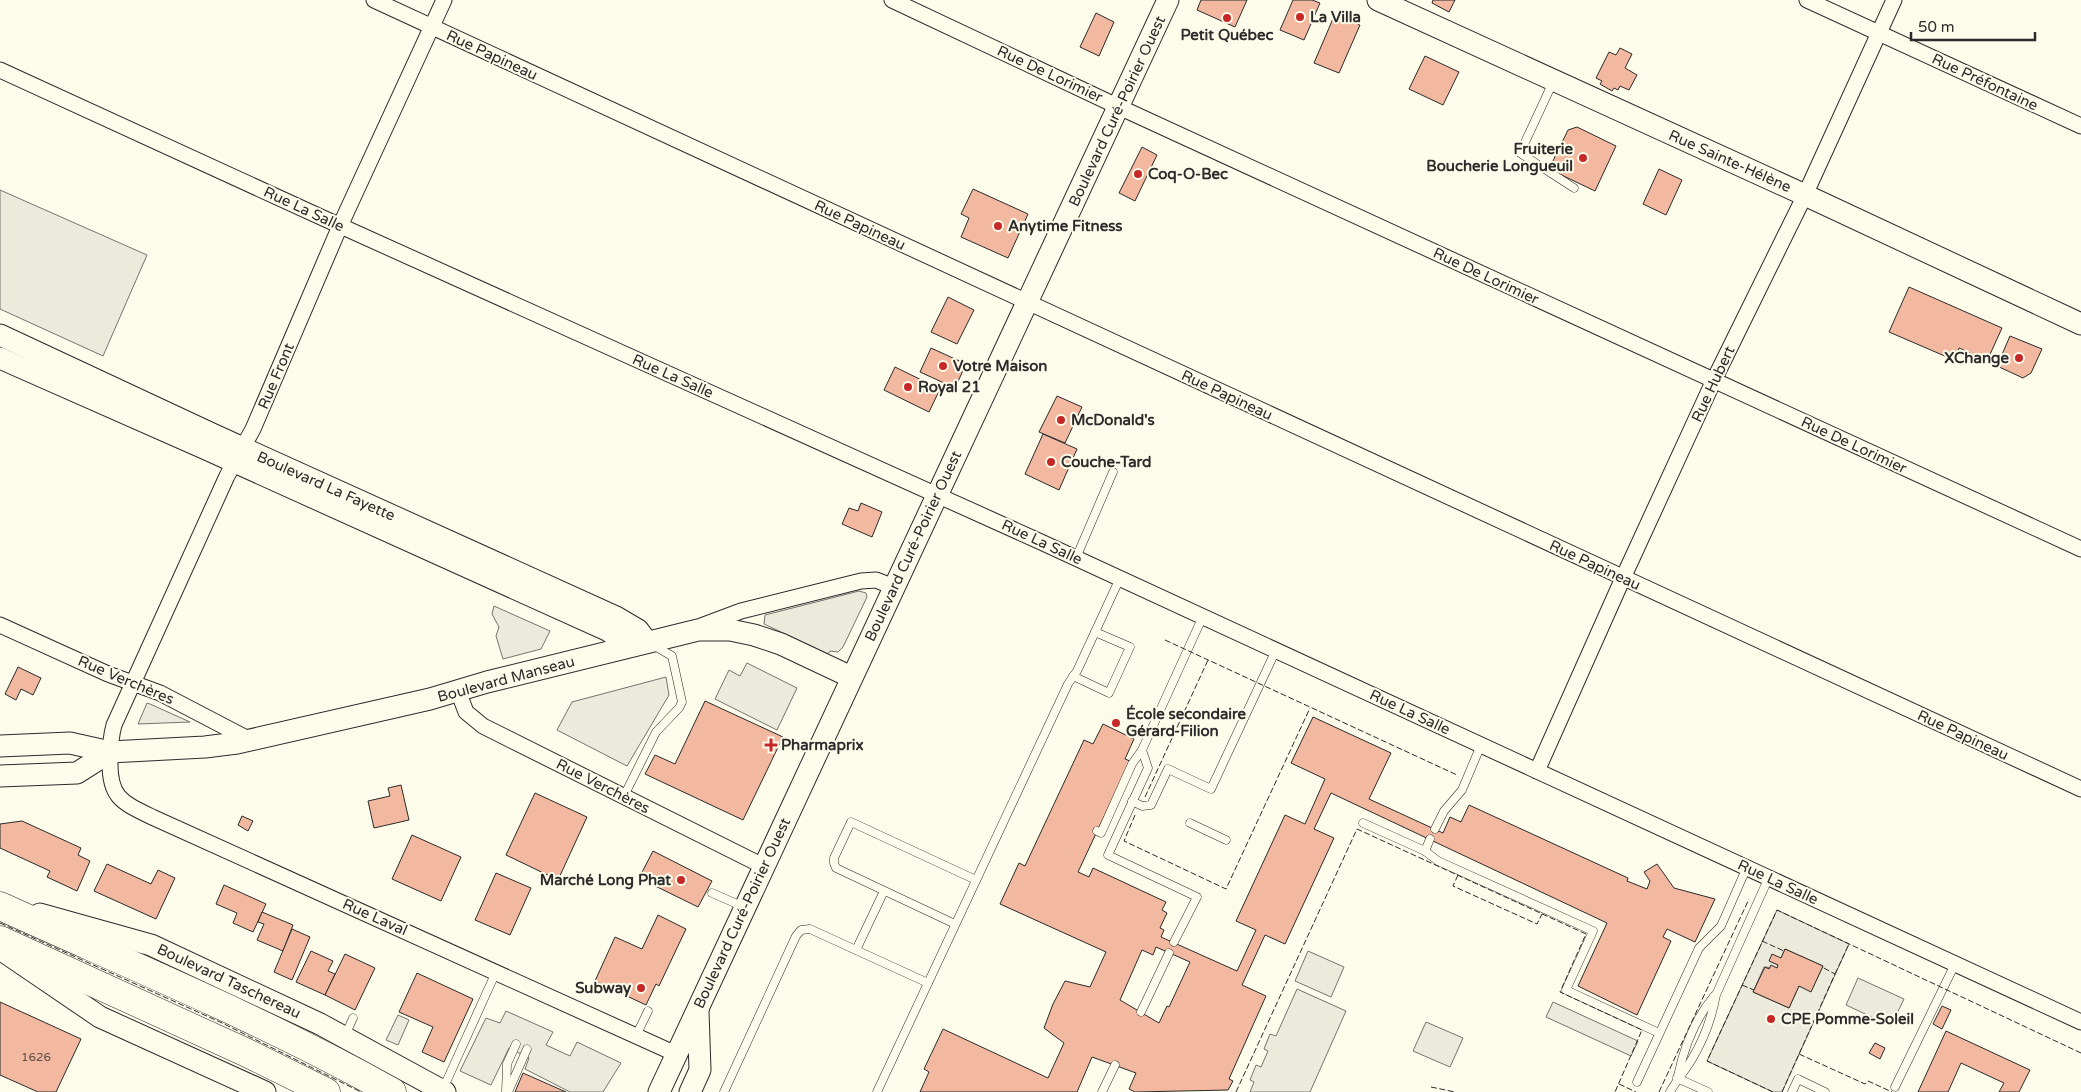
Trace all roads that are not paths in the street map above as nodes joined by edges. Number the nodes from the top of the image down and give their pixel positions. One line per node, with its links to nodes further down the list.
1 (374, 0): 8 (street, Rue Papineau)
2 (444, 0): 8 (street, Rue Front)
3 (892, 0): 12 (street, Rue De Lorimier)
4 (1168, 0): 12 (street, Boulevard Curé-Poirier Ouest)
5 (1378, 0): 11 (street, Rue Sainte-Hélène)
6 (1807, 0): 9 (street, Rue Préfontaine)
7 (1894, 0): 9 (street, Rue Hubert)
8 (432, 27): 16 (street, Rue Front); 17 (street, Rue Papineau)
9 (1879, 33): 13 (street, Rue Préfontaine); 15 (street, Rue Hubert)
10 (0, 70): 16 (street, Rue La Salle)
11 (1554, 80): 14 (lane); 15 (street, Rue Sainte-Hélène)
12 (1119, 107): 17 (street, Boulevard Curé-Poirier Ouest); 21 (street, Rue De Lorimier)
13 (2081, 126)
14 (1574, 188)
15 (1805, 194): 18 (street, Rue Sainte-Hélène); 21 (street, Rue Hubert)
16 (340, 226): 22 (street, Rue Front); 24 (street, Rue La Salle)
17 (1028, 303): 24 (street, Boulevard Curé-Poirier Ouest); 28 (street, Rue Papineau)
18 (2081, 324)
19 (0, 335): 22 (street, Boulevard La Fayette)
20 (0, 358): 22 (street, Boulevard La Fayette)
21 (1714, 380): 25 (street, Rue De Lorimier); 28 (street, Rue Hubert)
22 (238, 455): 34 (street, Boulevard La Fayette); 35 (street, Boulevard La Fayette); 39 (street, Rue Front)
23 (1113, 472): 26 (lane)
24 (937, 495): 26 (street, Rue La Salle); 29 (street, Boulevard Curé-Poirier Ouest)
25 (2081, 550)
26 (1076, 558): 27 (street, Rue La Salle)
27 (1120, 578): 30 (street, Rue La Salle); 33 (lane)
28 (1623, 578): 46 (street, Rue Hubert); 48 (street, Rue Papineau)
29 (894, 587): 32 (street, Boulevard Manseau); 38 (street, Boulevard Curé-Poirier Ouest)
30 (1203, 616): 36 (street, Rue La Salle); 44 (lane)
31 (3, 628): 39 (street, Rue Verchères)
32 (686, 632): 34 (street, Boulevard Manseau); 38 (street)
33 (1095, 632): 37 (lane); 37 (lane)
34 (647, 642): 35 (street, Boulevard Manseau); 49 (lane)
35 (624, 648): 40 (street, Boulevard Manseau)
36 (1276, 650): 42 (street, Rue La Salle); 50 (lane)
37 (1073, 676): 61 (lane)
38 (851, 678): 58 (street, Boulevard Curé-Poirier Ouest)
39 (132, 683): 41 (street, Rue Verchères); 45 (street, Rue Front)
40 (458, 691): 41 (street, Boulevard Manseau); 49 (street, Rue Verchères)
41 (250, 740): 45 (street, Boulevard Manseau)
42 (1481, 745): 46 (street, Rue La Salle); 53 (lane)
43 (0, 746): 45 (street, Boulevard Manseau)
44 (1142, 750): 50 (lane); 54 (lane)
45 (110, 752): 47 (street, Boulevard Manseau); 73 (street, Rue Laval)
46 (1537, 771): 59 (street, Rue La Salle)
47 (0, 776)
48 (2081, 789)
49 (624, 796): 58 (street, Rue Verchères)
50 (1132, 801): 68 (lane)
51 (1190, 823): 56 (lane)
52 (1363, 823): 57 (lane)
53 (1435, 829)
54 (1097, 831)
55 (1430, 838): 57 (lane)
56 (1226, 840)
57 (1425, 851): 79 (lane)
58 (763, 866): 65 (street, Boulevard Curé-Poirier Ouest)
59 (1747, 868): 60 (street, Rue La Salle); 79 (lane)
60 (1769, 877): 72 (street, Rue La Salle); 85 (lane)
61 (976, 880): 62 (lane); 66 (lane)
62 (884, 891): 66 (lane); 70 (lane)
63 (712, 892): 65 (lane)
64 (0, 905): 88 (street, Boulevard Taschereau); 91 (highway, Boulevard Taschereau)
65 (744, 907): 75 (street, Boulevard Curé-Poirier Ouest)
66 (955, 924): 74 (lane)
67 (0, 940): 90 (highway)
68 (1174, 942)
69 (0, 949): 89 (street)
70 (856, 950): 74 (lane); 95 (lane)
71 (1169, 953): 77 (lane)
72 (1955, 964): 78 (street, Rue La Salle); 87 (lane)
73 (496, 972): 80 (street, Rue Laval); 88 (lane)
74 (928, 982): 96 (lane)
75 (698, 1006): 83 (street, Boulevard Curé-Poirier Ouest); 94 (street)
76 (648, 1012): 80 (lane)
77 (1141, 1012)
78 (2081, 1022)
79 (1659, 1034): 86 (lane)
80 (636, 1036): 83 (street, Rue Laval)
81 (516, 1044): 92 (lane)
82 (527, 1050): 92 (lane)
83 (676, 1054): 93 (street, Boulevard Curé-Poirier Ouest)
84 (1116, 1065): 97 (lane)
85 (1677, 1078): 98 (lane); 99 (lane)
86 (1637, 1082)
87 (1895, 1087)
88 (444, 1091)
89 (265, 1092)
90 (326, 1092)
91 (392, 1092)
92 (507, 1092)
93 (659, 1092)
94 (690, 1092)
95 (724, 1092)
96 (877, 1092)
97 (1102, 1092)
98 (1670, 1092)
99 (1708, 1092)
100 (1792, 1092): 101 (lane)
101 (1825, 1092)

